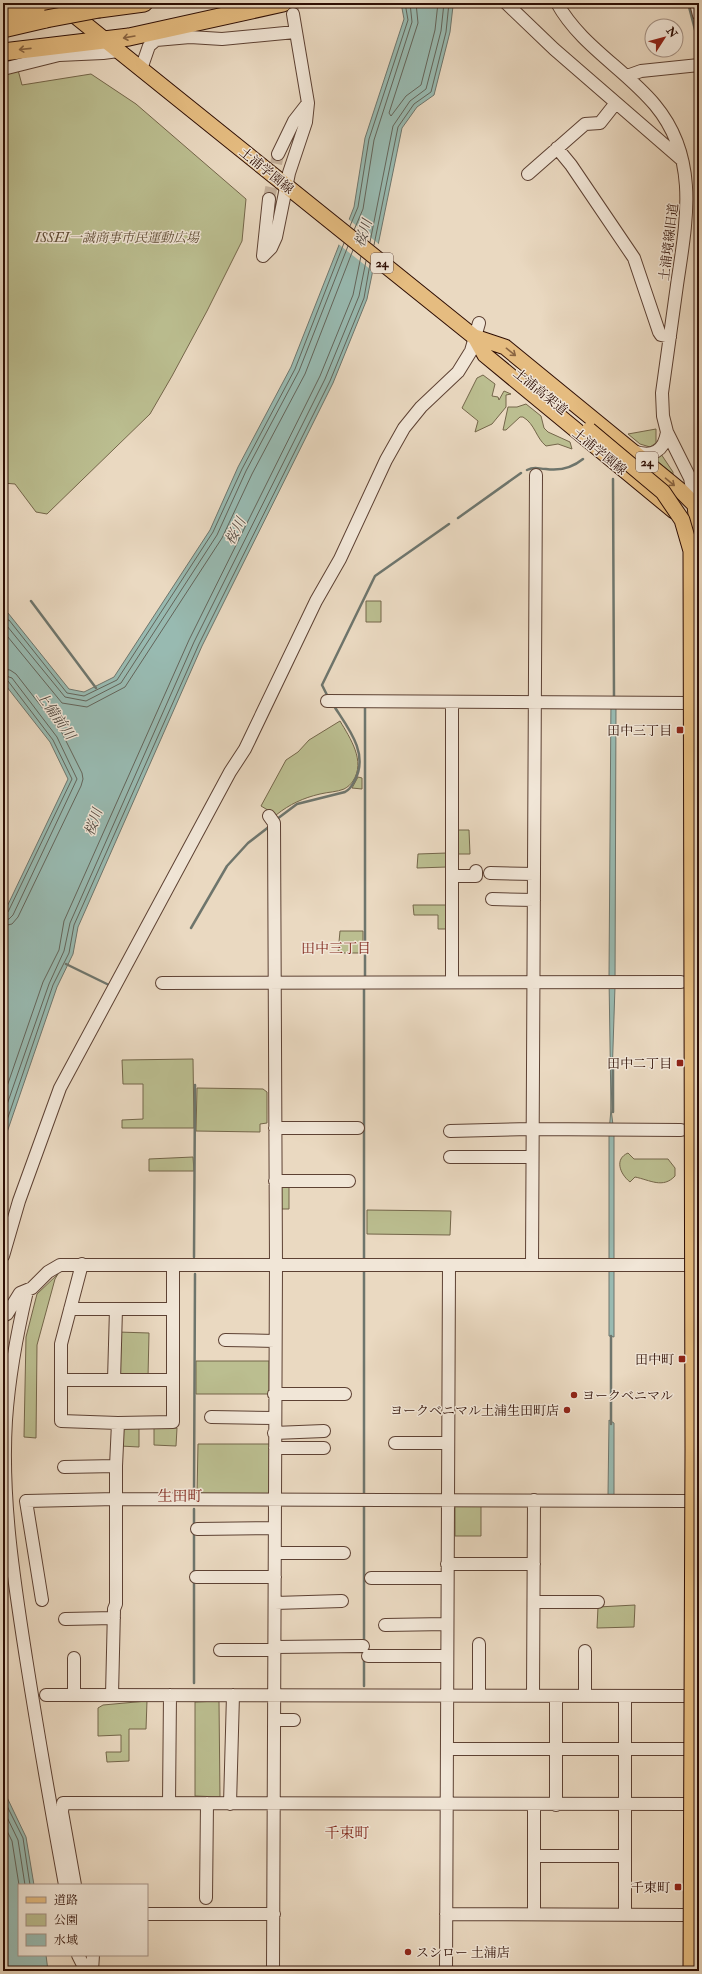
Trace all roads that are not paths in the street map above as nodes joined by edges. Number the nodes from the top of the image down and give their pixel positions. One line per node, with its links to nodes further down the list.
1 (54, 3): 8 (highway)
2 (59, 3): 12 (main road, 土浦学園線 / 24)
3 (144, 3): 10 (highway, bridge)
4 (506, 3): 19 (street)
5 (557, 3): 17 (street, 土浦境線旧道)
6 (696, 3): 9 (street)
7 (288, 8): 11 (street); 12 (highway, one-way to 12)
8 (3, 15)
9 (699, 15)
10 (3, 29)
11 (295, 32): 15 (street); 18 (street)
12 (112, 46): 13 (highway, one-way to 13); 15 (main road, 土浦学園線 / 24); 16 (street)
13 (3, 52)
14 (699, 65): 17 (street)
15 (141, 69): 24 (main road, 土浦学園線 / 24)
16 (3, 70)
17 (627, 76): 22 (street, 土浦境線旧道)
18 (308, 103): 21 (street); 24 (street)
19 (615, 104): 20 (street); 22 (street)
20 (557, 148): 23 (street); 27 (street)
21 (278, 154)
22 (682, 160): 27 (street, 土浦境線旧道)
23 (528, 174)
24 (292, 190): 25 (street); 26 (main road, 土浦学園線 / 24)
25 (269, 199)
26 (473, 330): 29 (main road, 土浦学園線 / 24, one-way to 29); 33 (main road, 土浦学園線 / 24); 63 (street); 172 (main road, 土浦高架道 / 24, bridge)
27 (670, 337): 28 (street, 土浦境線旧道)
28 (667, 432): 29 (street); 31 (street, 土浦境線旧道)
29 (633, 451): 32 (main road, 土浦学園線 / 24, one-way to 32)
30 (536, 475): 36 (street)
31 (695, 476): 32 (street, 土浦境線旧道)
32 (697, 507): 33 (street); 34 (main road)
33 (687, 522): 34 (street); 38 (main road)
34 (699, 536)
35 (327, 701): 37 (street)
36 (535, 702): 37 (street); 38 (street); 44 (street)
37 (452, 703): 45 (street)
38 (688, 703): 41 (main road)
39 (699, 769): 41 (main road)
40 (269, 816): 52 (street)
41 (695, 822): 57 (main road); 68 (main road)
42 (476, 871): 45 (street)
43 (490, 873): 44 (street)
44 (534, 874): 47 (street)
45 (452, 876): 48 (street)
46 (492, 900): 47 (street)
47 (534, 900): 49 (street)
48 (452, 982): 49 (street); 52 (street)
49 (533, 982): 50 (street); 55 (street)
50 (681, 982)
51 (162, 983): 52 (street)
52 (274, 983): 53 (street)
53 (275, 1128): 54 (street); 61 (street)
54 (358, 1128)
55 (532, 1129): 56 (street); 58 (street); 60 (street)
56 (681, 1130)
57 (698, 1130): 68 (main road)
58 (450, 1131)
59 (450, 1156): 60 (street)
60 (532, 1157): 67 (street)
61 (275, 1181): 62 (street); 66 (street)
62 (349, 1181)
63 (3, 1256)
64 (82, 1264): 65 (street); 70 (street); 71 (street)
65 (173, 1264): 66 (street); 73 (street)
66 (276, 1264): 69 (street); 76 (street)
67 (532, 1265): 68 (street); 69 (street)
68 (694, 1265): 97 (main road)
69 (449, 1266): 88 (street)
70 (26, 1291): 74 (street); 143 (street)
71 (70, 1308): 72 (street); 77 (street)
72 (116, 1309): 73 (street); 78 (street)
73 (173, 1309): 79 (street)
74 (3, 1316)
75 (225, 1340): 76 (street)
76 (275, 1341): 80 (street)
77 (61, 1380): 78 (street); 84 (street)
78 (114, 1380): 79 (street)
79 (173, 1380): 84 (street)
80 (274, 1394): 81 (street); 83 (street)
81 (344, 1394)
82 (211, 1417): 83 (street)
83 (274, 1418): 86 (street)
84 (118, 1423): 91 (street)
85 (324, 1432): 86 (street)
86 (274, 1433): 89 (street)
87 (395, 1443): 88 (street)
88 (448, 1443): 95 (street)
89 (275, 1448): 90 (street); 94 (street)
90 (324, 1448)
91 (116, 1466): 92 (street); 93 (street)
92 (64, 1467)
93 (116, 1499): 94 (street); 108 (street); 113 (street)
94 (275, 1499): 95 (street); 98 (street)
95 (448, 1500): 96 (street); 102 (street)
96 (534, 1500): 97 (street); 103 (street)
97 (694, 1501): 117 (main road); 136 (main road)
98 (275, 1528): 99 (street); 100 (street)
99 (197, 1529)
100 (275, 1553): 101 (street); 105 (street)
101 (344, 1553)
102 (448, 1564): 103 (street); 107 (street)
103 (534, 1564): 110 (street)
104 (196, 1577): 105 (street)
105 (275, 1577): 112 (street)
106 (371, 1578): 107 (street)
107 (448, 1578): 115 (street)
108 (42, 1600)
109 (342, 1601): 112 (street)
110 (534, 1602): 111 (street); 132 (street)
111 (598, 1602)
112 (275, 1603): 119 (street)
113 (114, 1618): 114 (street); 127 (street)
114 (65, 1619)
115 (447, 1624): 116 (street); 122 (street)
116 (385, 1625)
117 (698, 1630): 136 (main road)
118 (479, 1644): 131 (street)
119 (275, 1648): 120 (street); 122 (street); 124 (street)
120 (220, 1650)
121 (585, 1651): 134 (street)
122 (447, 1656): 130 (street)
123 (74, 1658): 126 (street)
124 (275, 1694): 129 (street); 130 (street); 137 (street)
125 (46, 1695): 126 (street)
126 (74, 1695): 127 (street)
127 (112, 1695): 128 (street)
128 (170, 1695): 129 (street); 145 (street)
129 (233, 1695): 147 (street)
130 (447, 1695): 131 (street); 139 (street)
131 (479, 1695): 132 (street)
132 (533, 1696): 133 (street)
133 (556, 1696): 134 (street); 140 (street)
134 (584, 1696): 135 (street)
135 (625, 1696): 136 (street); 141 (street)
136 (694, 1700): 142 (main road); 149 (main road)
137 (275, 1720): 138 (street); 148 (street)
138 (294, 1720)
139 (447, 1749): 140 (street); 150 (street)
140 (556, 1749): 141 (street); 152 (street)
141 (624, 1749): 142 (street); 153 (street)
142 (684, 1749): 149 (main road)
143 (48, 1796): 144 (street); 156 (street)
144 (65, 1803): 145 (street); 157 (street)
145 (169, 1803): 146 (street)
146 (207, 1804): 147 (street); 158 (street)
147 (230, 1804): 148 (street)
148 (275, 1804): 150 (street); 160 (street)
149 (694, 1804): 153 (street); 164 (main road); 173 (main road)
150 (447, 1805): 151 (street); 161 (street)
151 (534, 1805): 152 (street); 154 (street)
152 (556, 1805): 153 (street)
153 (625, 1805): 155 (street)
154 (535, 1856): 155 (street); 162 (street)
155 (625, 1856): 163 (street)
156 (65, 1884)
157 (75, 1884)
158 (206, 1898)
159 (148, 1914): 160 (street)
160 (274, 1914): 169 (street)
161 (446, 1914): 162 (street); 170 (street)
162 (534, 1914): 163 (street)
163 (625, 1914): 164 (street)
164 (684, 1915): 171 (main road)
165 (80, 1956): 167 (street)
166 (93, 1956): 168 (street)
167 (86, 1971)
168 (92, 1971)
169 (273, 1971)
170 (446, 1971)
171 (684, 1971)
172 (691, 1971)
173 (697, 1971)

